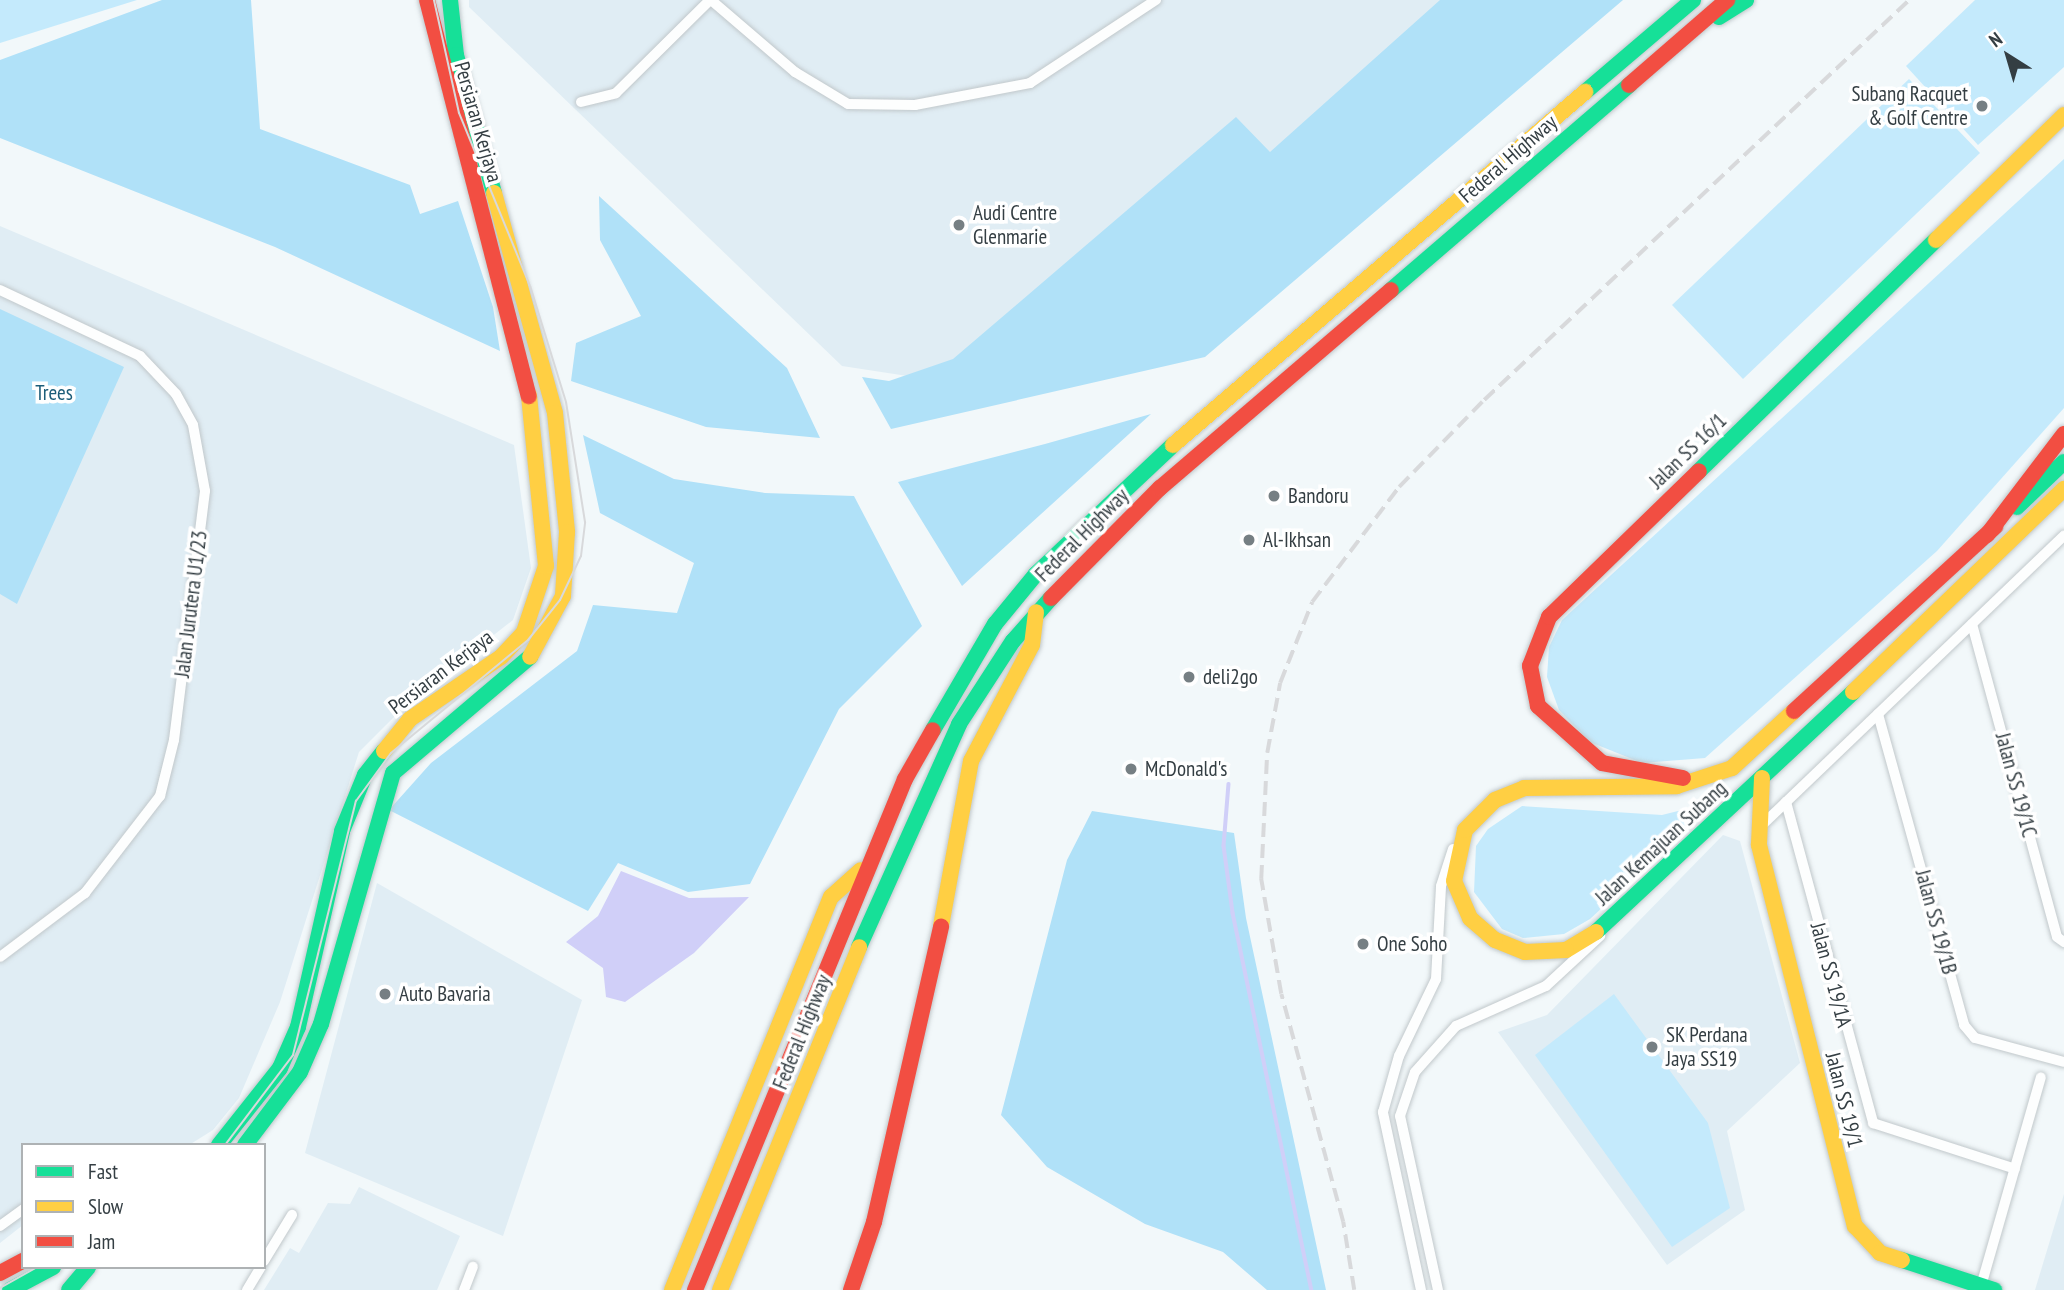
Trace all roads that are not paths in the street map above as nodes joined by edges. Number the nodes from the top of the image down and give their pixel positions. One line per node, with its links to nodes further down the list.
1 (427, 0): 32 (main road, Persiaran Kerjaya)
2 (450, 0): 33 (main road, Persiaran Kerjaya)
3 (710, 0): 4 (street); 9 (street)
4 (1156, 0)
5 (1693, 0): 26 (main road, Federal Highway)
6 (1727, 0): 8 (main road, Federal Highway)
7 (1746, 0): 8 (main road)
8 (1679, 41): 17 (main road, Federal Highway)
9 (581, 102)
10 (2064, 115): 21 (main road, Jalan SS 16/1)
11 (0, 290): 29 (street, Jalan Jurutera U1/23)
12 (2064, 434): 15 (main road)
13 (2064, 462): 15 (main road, Jalan Kemajuan Subang)
14 (2064, 489): 20 (main road, Jalan Kemajuan Subang)
15 (1987, 535): 21 (main road, Jalan Kemajuan Subang)
16 (2064, 536): 18 (street)
17 (1036, 611): 39 (main road); 53 (main road, Federal Highway)
18 (1972, 624): 19 (street); 28 (street, Jalan SS 19/1C)
19 (1878, 714): 22 (street); 30 (street, Jalan SS 19/1B)
20 (1763, 776): 23 (main road, Jalan Kemajuan Subang); 24 (main road, Jalan SS 19/1)
21 (1707, 779): 25 (main road, Jalan Kemajuan Subang)
22 (1786, 802): 24 (street); 34 (street, Jalan SS 19/1A)
23 (1716, 821): 24 (main road); 27 (main road, Jalan Kemajuan Subang)
24 (1757, 825): 47 (main road, Jalan SS 19/1)
25 (1462, 838): 27 (main road, Jalan Kemajuan Subang); 36 (street)
26 (865, 867): 51 (main road); 52 (main road, Federal Highway)
27 (1634, 902): 35 (street)
28 (2064, 942)
29 (0, 957)
30 (2064, 1062)
31 (2041, 1077): 34 (street)
32 (221, 1143)
33 (247, 1143)
34 (2015, 1169): 47 (street)
35 (1418, 1204): 36 (street); 57 (street)
36 (1398, 1208): 56 (street)
37 (21, 1210): 40 (street)
38 (292, 1215): 41 (street)
39 (874, 1222): 54 (main road); 55 (main road)
40 (0, 1226)
41 (266, 1258)
42 (21, 1262): 46 (main road)
43 (473, 1267): 50 (street)
44 (49, 1269): 48 (main road)
45 (260, 1269): 49 (street)
46 (0, 1273)
47 (1988, 1288)
48 (10, 1290)
49 (247, 1290)
50 (464, 1290)
51 (672, 1290)
52 (695, 1290)
53 (720, 1290)
54 (843, 1290)
55 (851, 1290)
56 (1421, 1290)
57 (1438, 1290)

